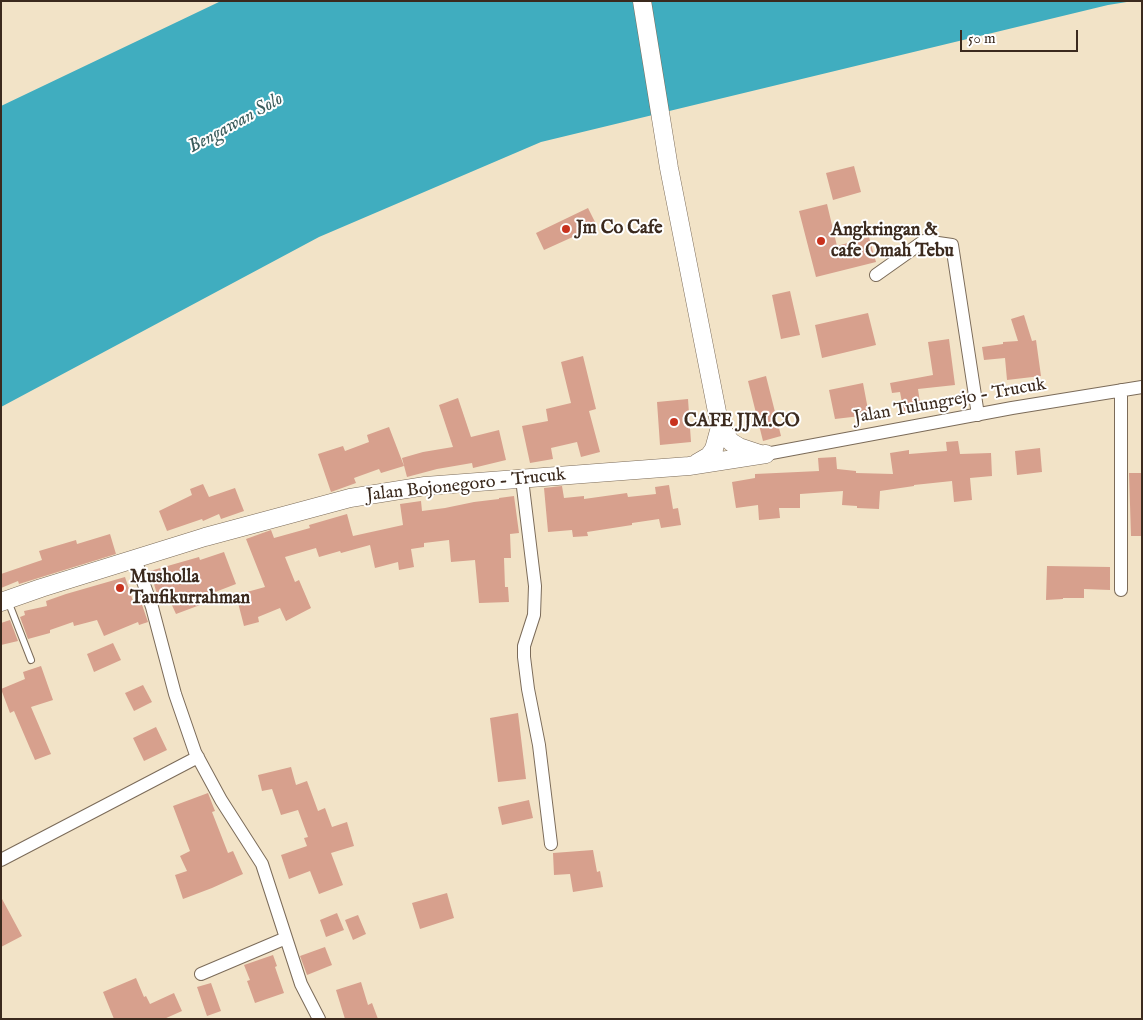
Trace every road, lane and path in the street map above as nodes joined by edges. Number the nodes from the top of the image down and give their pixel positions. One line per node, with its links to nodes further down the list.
1 (642, 1): 6 (street)
2 (876, 275): 5 (street)
3 (1142, 386): 4 (street, Jalan Tulungrejo - Trucuk)
4 (1121, 390): 5 (street, Jalan Tulungrejo - Trucuk); 11 (street)
5 (978, 415): 7 (street, Jalan Tulungrejo - Trucuk)
6 (720, 427): 7 (street); 8 (street)
7 (766, 454): 8 (street, Jalan Bojonegoro - Trucuk)
8 (689, 466): 9 (street, Jalan Bojonegoro - Trucuk)
9 (522, 479): 10 (street, Jalan Bojonegoro - Trucuk); 15 (street)
10 (135, 559): 12 (street, Jalan Bojonegoro - Trucuk); 14 (street)
11 (1122, 590)
12 (5, 601): 13 (lane)
13 (31, 660)
14 (198, 757): 16 (street); 17 (street)
15 (551, 844)
16 (1, 860)
17 (286, 938): 18 (street); 19 (street)
18 (201, 974)
19 (319, 1019)

